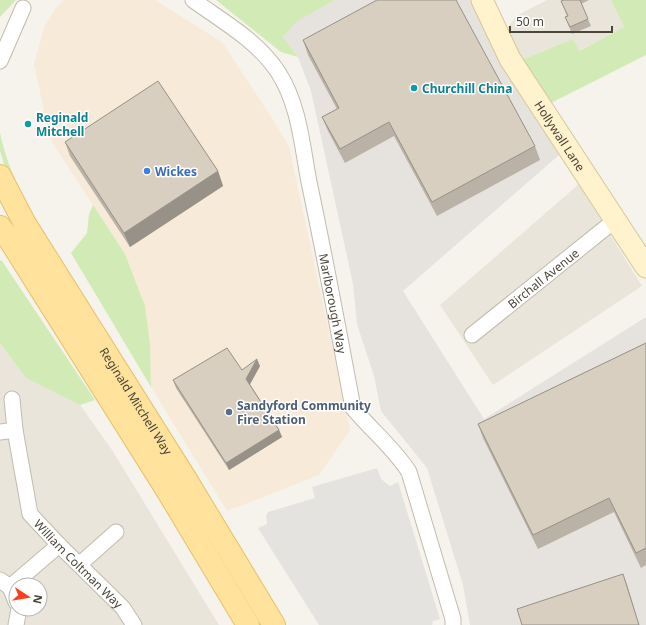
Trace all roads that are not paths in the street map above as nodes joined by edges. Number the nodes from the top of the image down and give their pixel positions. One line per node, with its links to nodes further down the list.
1 (193, 0): 21 (street, Marlborough Way)
2 (482, 0): 7 (street, Hollywall Lane)
3 (26, 4): 4 (street); 5 (street)
4 (0, 35)
5 (0, 61)
6 (0, 176): 20 (main road, Reginald Mitchell Way)
7 (614, 221): 9 (street, Hollywall Lane); 10 (street, Birchall Avenue)
8 (0, 227): 19 (main road, Reginald Mitchell Way)
9 (646, 267)
10 (472, 335)
11 (12, 399): 12 (street, William Coltman Way)
12 (15, 430): 13 (street); 15 (street, William Coltman Way)
13 (0, 432)
14 (116, 532): 16 (street)
15 (59, 545): 16 (street, William Coltman Way); 17 (street)
16 (80, 564): 18 (street, William Coltman Way)
17 (5, 583)
18 (134, 625)
19 (248, 625)
20 (274, 625)
21 (453, 625)

